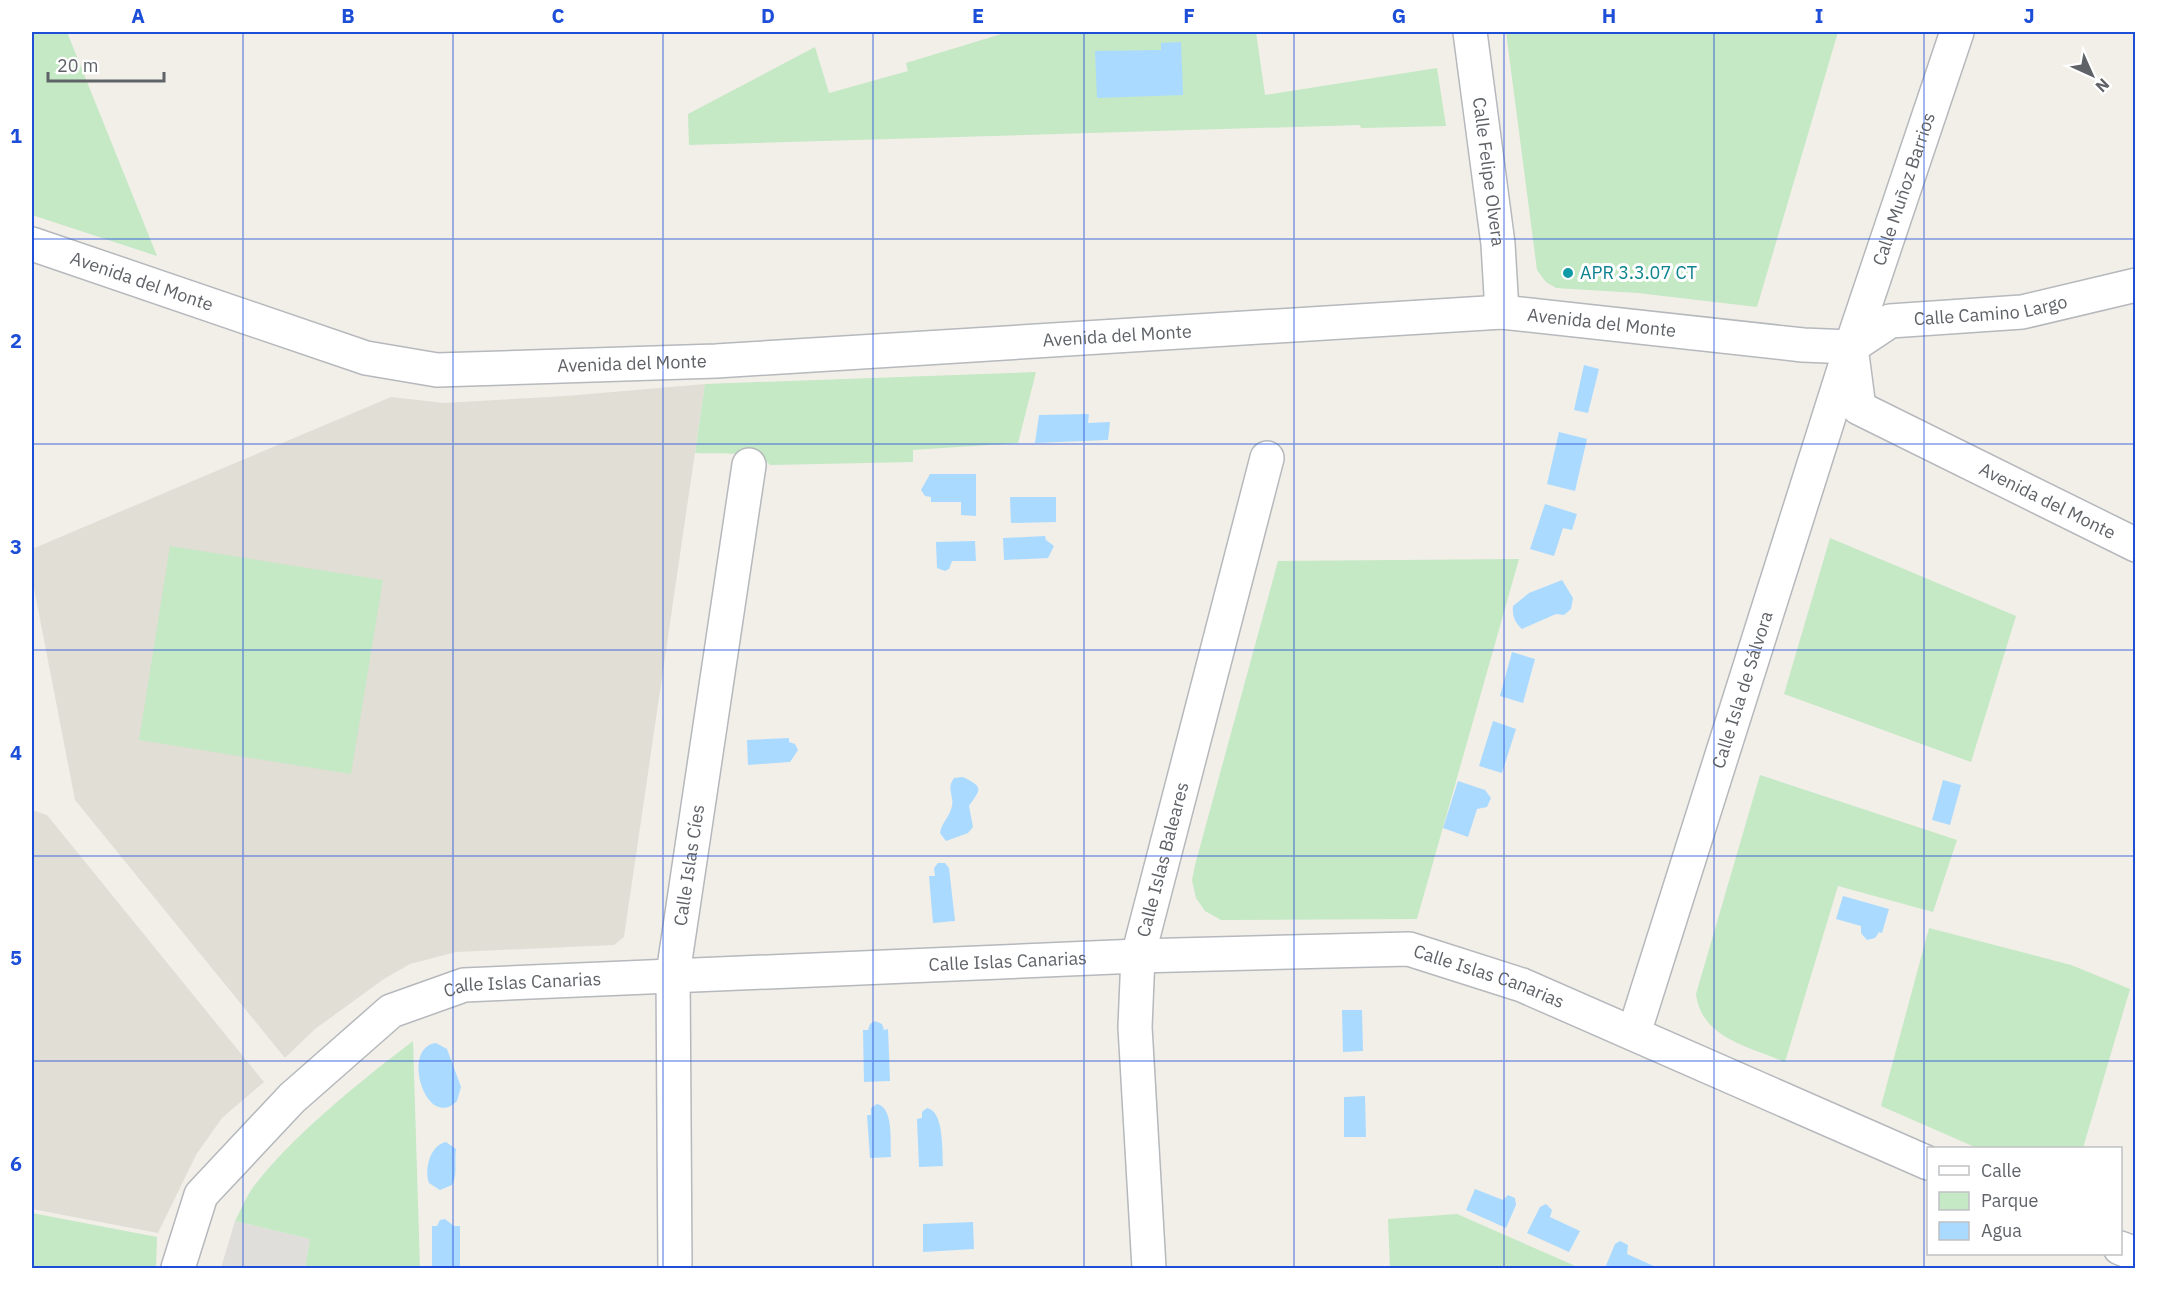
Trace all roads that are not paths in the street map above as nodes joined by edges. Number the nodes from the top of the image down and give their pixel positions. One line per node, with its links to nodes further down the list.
1 (1470, 32): 5 (street, Calle Felipe Olvera)
2 (1957, 32): 6 (street, Calle Muñoz Barrios)
3 (32, 244): 5 (street, Avenida del Monte)
4 (2136, 285): 6 (street, Calle Camino Largo)
5 (1502, 312): 6 (street, Avenida del Monte)
6 (1851, 347): 9 (street, Avenida del Monte); 12 (street, Calle Isla de Sálvora)
7 (1267, 458): 10 (street, Calle Islas Baleares)
8 (750, 465): 11 (street, Calle Islas Cíes)
9 (2136, 545)
10 (1138, 956): 11 (street, Calle Islas Canarias); 12 (street, Calle Islas Canarias); 18 (street, Calle Islas Baleares)
11 (673, 975): 16 (street, Calle Islas Canarias); 17 (street, Calle Islas Cíes)
12 (1634, 1033): 13 (street, Calle Islas Canarias)
13 (1927, 1162)
14 (2122, 1248): 15 (street)
15 (2136, 1254)
16 (178, 1269)
17 (675, 1269)
18 (1149, 1269)

